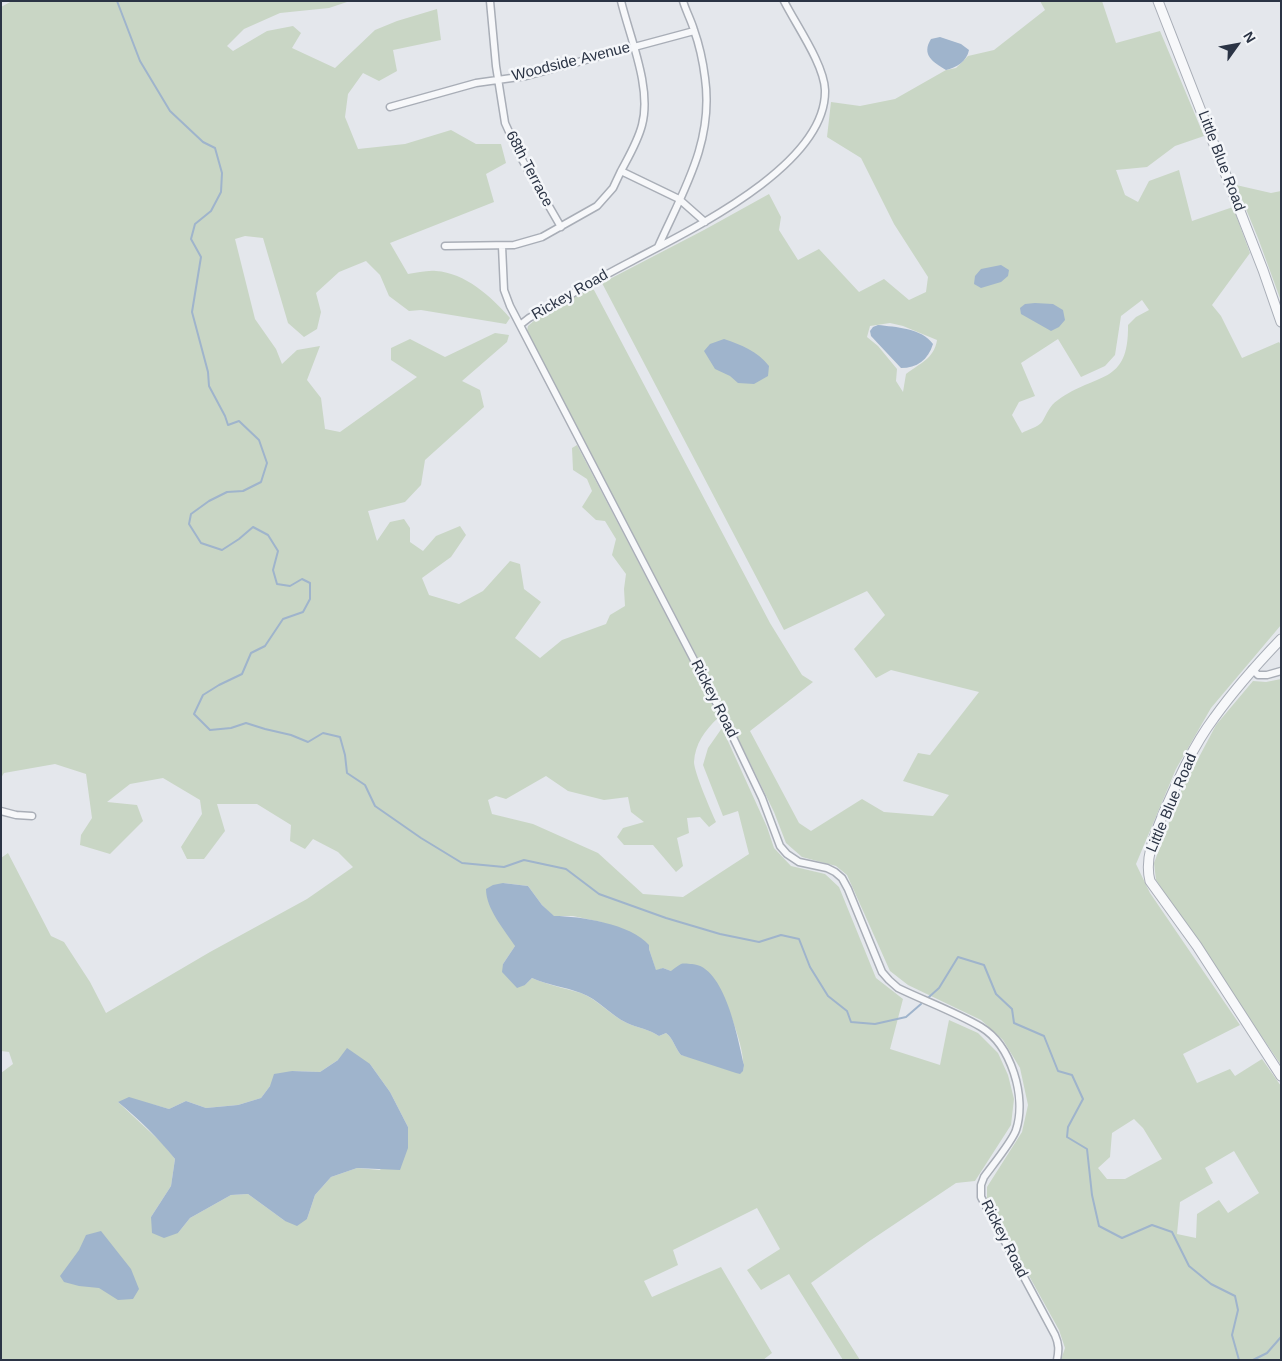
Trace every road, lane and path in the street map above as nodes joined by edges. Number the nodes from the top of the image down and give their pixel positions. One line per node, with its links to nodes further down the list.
1 (490, 1): 8 (street, 68th Terrace)
2 (621, 1): 7 (street)
3 (683, 1): 6 (street)
4 (784, 1): 12 (street, Rickey Road)
5 (1160, 2): 17 (street, Little Blue Road)
6 (694, 31): 7 (street, Woodside Avenue); 11 (street)
7 (633, 47): 8 (street, Woodside Avenue); 10 (street)
8 (498, 80): 9 (street, Woodside Avenue); 13 (street, 68th Terrace)
9 (390, 107)
10 (621, 171): 11 (street); 13 (street)
11 (680, 199): 12 (street); 16 (street)
12 (704, 222): 16 (street, Rickey Road)
13 (560, 227): 15 (street)
14 (445, 246): 15 (street)
15 (502, 246): 18 (street)
16 (658, 247): 18 (street, Rickey Road)
17 (1281, 322)
18 (520, 325): 25 (street, Rickey Road)
19 (1281, 639): 20 (street, Little Blue Road)
20 (1252, 669): 21 (street); 24 (street, Little Blue Road)
21 (1281, 671)
22 (1, 811): 23 (street)
23 (32, 816)
24 (1281, 1076)
25 (1057, 1360)

